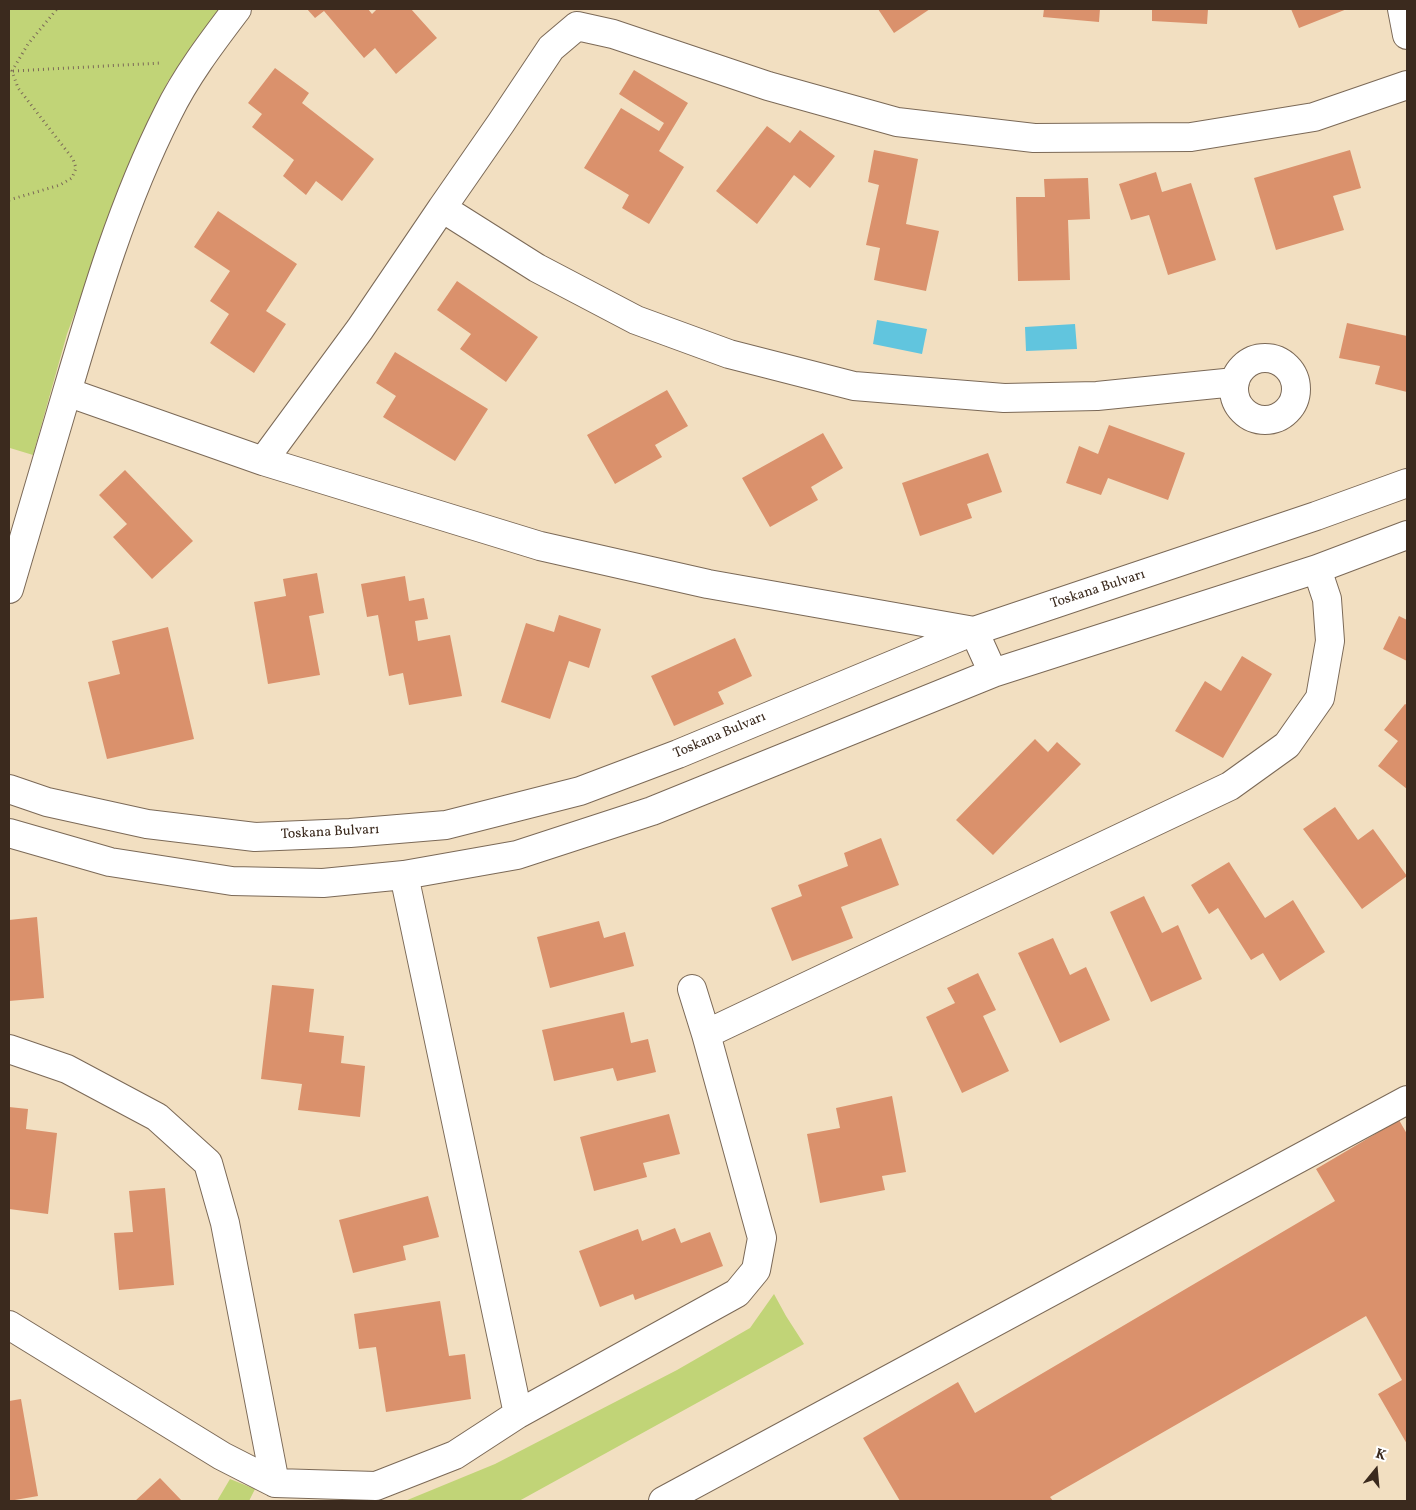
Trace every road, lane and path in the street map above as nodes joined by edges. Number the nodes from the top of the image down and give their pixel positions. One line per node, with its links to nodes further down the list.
1 (57, 9): 6 (path)
2 (237, 9): 5 (street)
3 (1402, 9): 4 (street)
4 (1407, 35)
5 (199, 61): 6 (path); 11 (street)
6 (12, 71): 8 (path)
7 (1407, 85): 9 (street)
8 (9, 200)
9 (442, 208): 10 (street); 12 (street)
10 (1235, 382)
11 (67, 392): 12 (street); 16 (street)
12 (263, 461): 17 (street)
13 (1407, 483): 17 (street, Toskana Bulvarı)
14 (1407, 535): 15 (street)
15 (1317, 569): 18 (street); 23 (street)
16 (9, 589)
17 (974, 631): 18 (street); 19 (street, Toskana Bulvarı)
18 (993, 673): 21 (street)
19 (9, 789)
20 (9, 834): 21 (street)
21 (404, 875): 27 (street)
22 (692, 989): 23 (street)
23 (706, 1034): 27 (street)
24 (9, 1049): 28 (street)
25 (1407, 1100): 29 (street)
26 (9, 1325): 28 (street)
27 (518, 1414): 28 (street)
28 (275, 1483)
29 (663, 1501)

